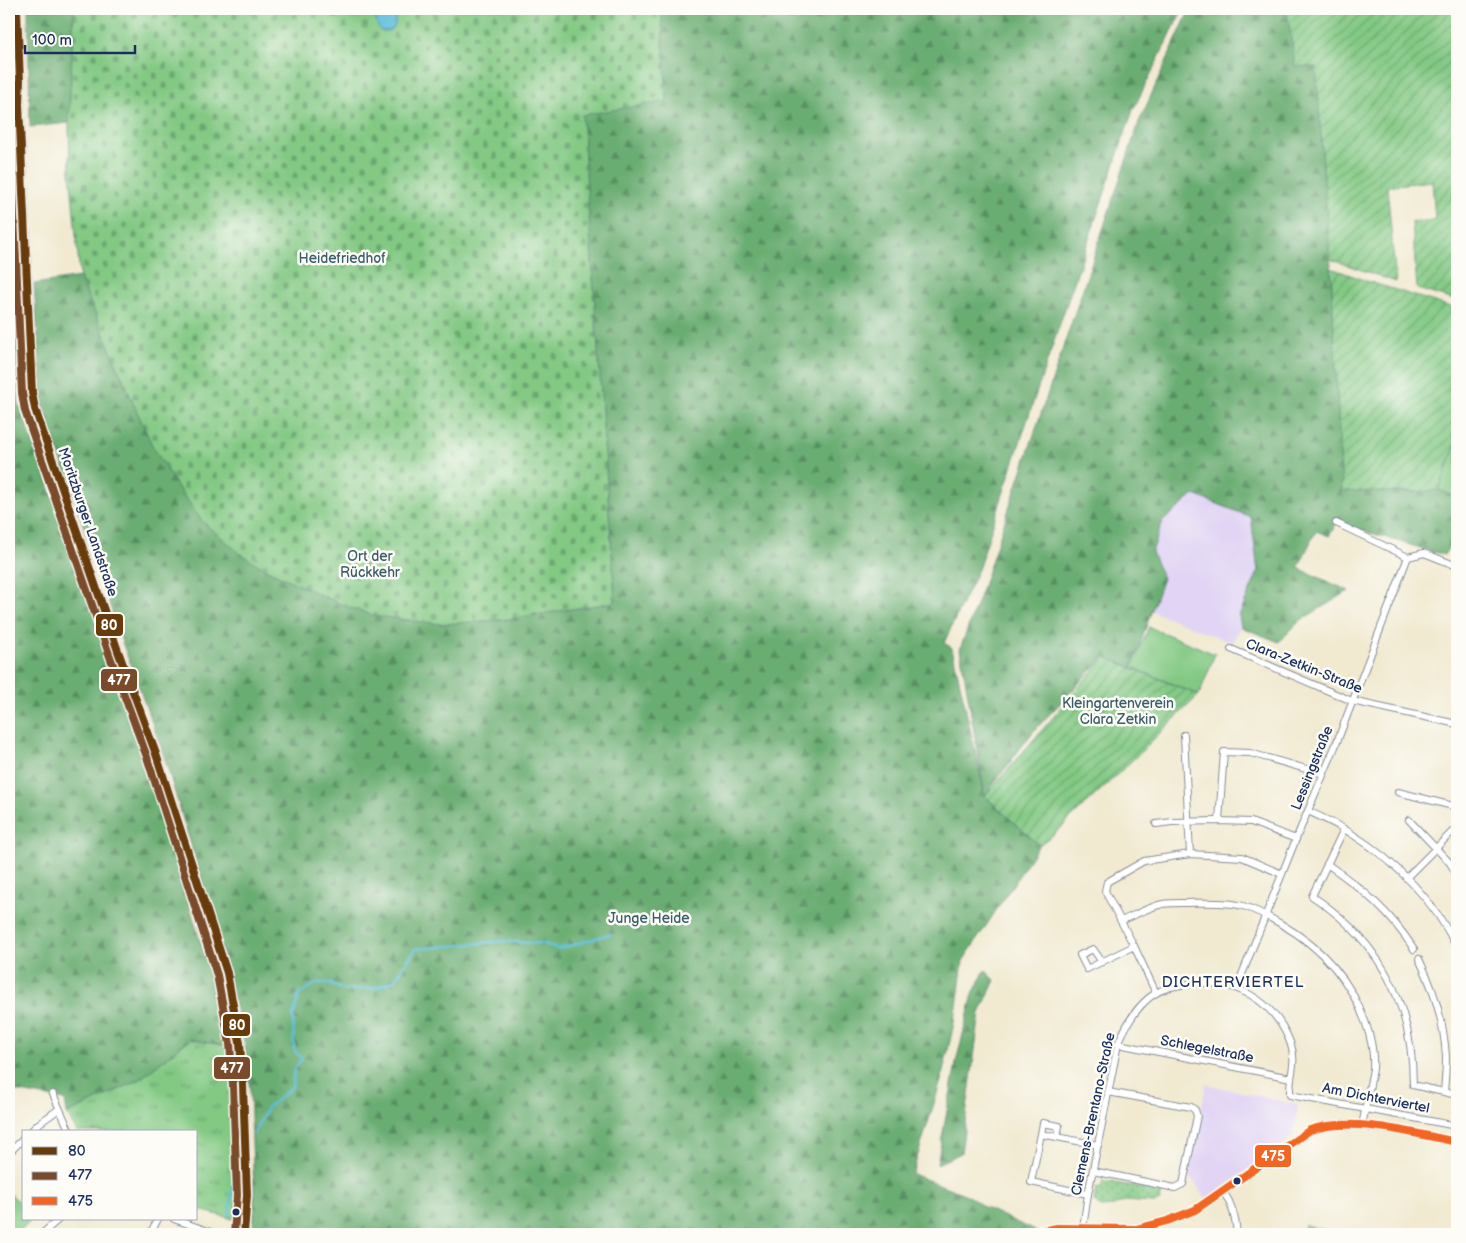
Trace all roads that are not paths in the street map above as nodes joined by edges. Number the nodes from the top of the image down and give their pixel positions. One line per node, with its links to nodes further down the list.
1 (18, 9): 2 (main road, Moritzburger Landstraße)
2 (22, 161): 3 (street); 68 (main road, Moritzburger Landstraße)
3 (9, 162)
4 (1336, 523): 5 (street)
5 (1408, 557): 6 (street); 8 (street, Lessingstraße)
6 (1457, 566)
7 (1231, 649): 8 (street, Clara-Zetkin-Straße)
8 (1352, 701): 9 (street, Clara-Zetkin-Straße); 11 (street, Lessingstraße)
9 (1457, 724)
10 (1184, 735): 16 (street)
11 (1324, 774): 14 (street, Lessingstraße); 17 (street)
12 (1398, 792): 13 (street)
13 (1457, 807)
14 (1308, 811): 20 (street); 21 (street, Lessingstraße)
15 (1409, 820): 22 (street)
16 (1188, 821): 17 (street); 18 (street); 23 (street)
17 (1219, 821): 21 (street)
18 (1156, 824)
19 (1457, 827): 22 (street)
20 (1344, 829): 24 (street); 27 (street)
21 (1296, 839): 26 (street, Lessingstraße)
22 (1436, 848): 25 (street); 27 (street)
23 (1190, 854): 26 (street); 29 (street)
24 (1327, 864): 34 (street); 42 (street)
25 (1456, 873)
26 (1282, 874): 28 (street, Lessingstraße)
27 (1406, 878): 31 (street)
28 (1266, 914): 29 (street); 37 (street, Lessingstraße); 46 (street)
29 (1121, 921): 32 (street)
30 (1457, 931): 31 (street)
31 (1451, 934): 33 (street)
32 (1134, 946): 36 (street); 38 (street)
33 (1457, 948)
34 (1414, 949)
35 (1420, 959): 42 (street)
36 (1102, 962)
37 (1236, 987): 38 (street, Clemens-Brentano-Straße); 40 (street, Clemens-Brentano-Straße)
38 (1156, 993): 39 (street, Clemens-Brentano-Straße)
39 (1118, 1044): 40 (street, Schlegelstraße); 41 (street, Clemens-Brentano-Straße)
40 (1291, 1078): 44 (street, Clemens-Brentano-Straße)
41 (1108, 1092): 56 (street, Clemens-Brentano-Straße); 58 (street)
42 (1444, 1092): 45 (street)
43 (52, 1094): 47 (street)
44 (1290, 1094): 46 (street, Am Dichterviertel)
45 (1457, 1095)
46 (1365, 1108): 48 (street); 49 (street, Am Dichterviertel)
47 (59, 1109): 50 (street); 51 (street)
48 (1362, 1126): 55 (street); 59 (street)
49 (1457, 1126)
50 (32, 1130)
51 (69, 1130)
52 (1041, 1134): 53 (street); 53 (street); 60 (street)
53 (1057, 1137): 56 (street)
54 (22, 1140): 57 (street)
55 (1457, 1142)
56 (1098, 1145): 58 (street, Clemens-Brentano-Straße)
57 (9, 1153)
58 (1093, 1171): 60 (street, Clemens-Brentano-Straße)
59 (1223, 1191): 64 (street); 70 (street)
60 (1088, 1194): 64 (street, Clemens-Brentano-Straße)
61 (57, 1220): 65 (street)
62 (157, 1220): 66 (street)
63 (177, 1220): 67 (street)
64 (1083, 1228): 69 (street)
65 (44, 1233)
66 (150, 1234)
67 (216, 1234)
68 (244, 1234)
69 (1024, 1234)
70 (1237, 1234)

